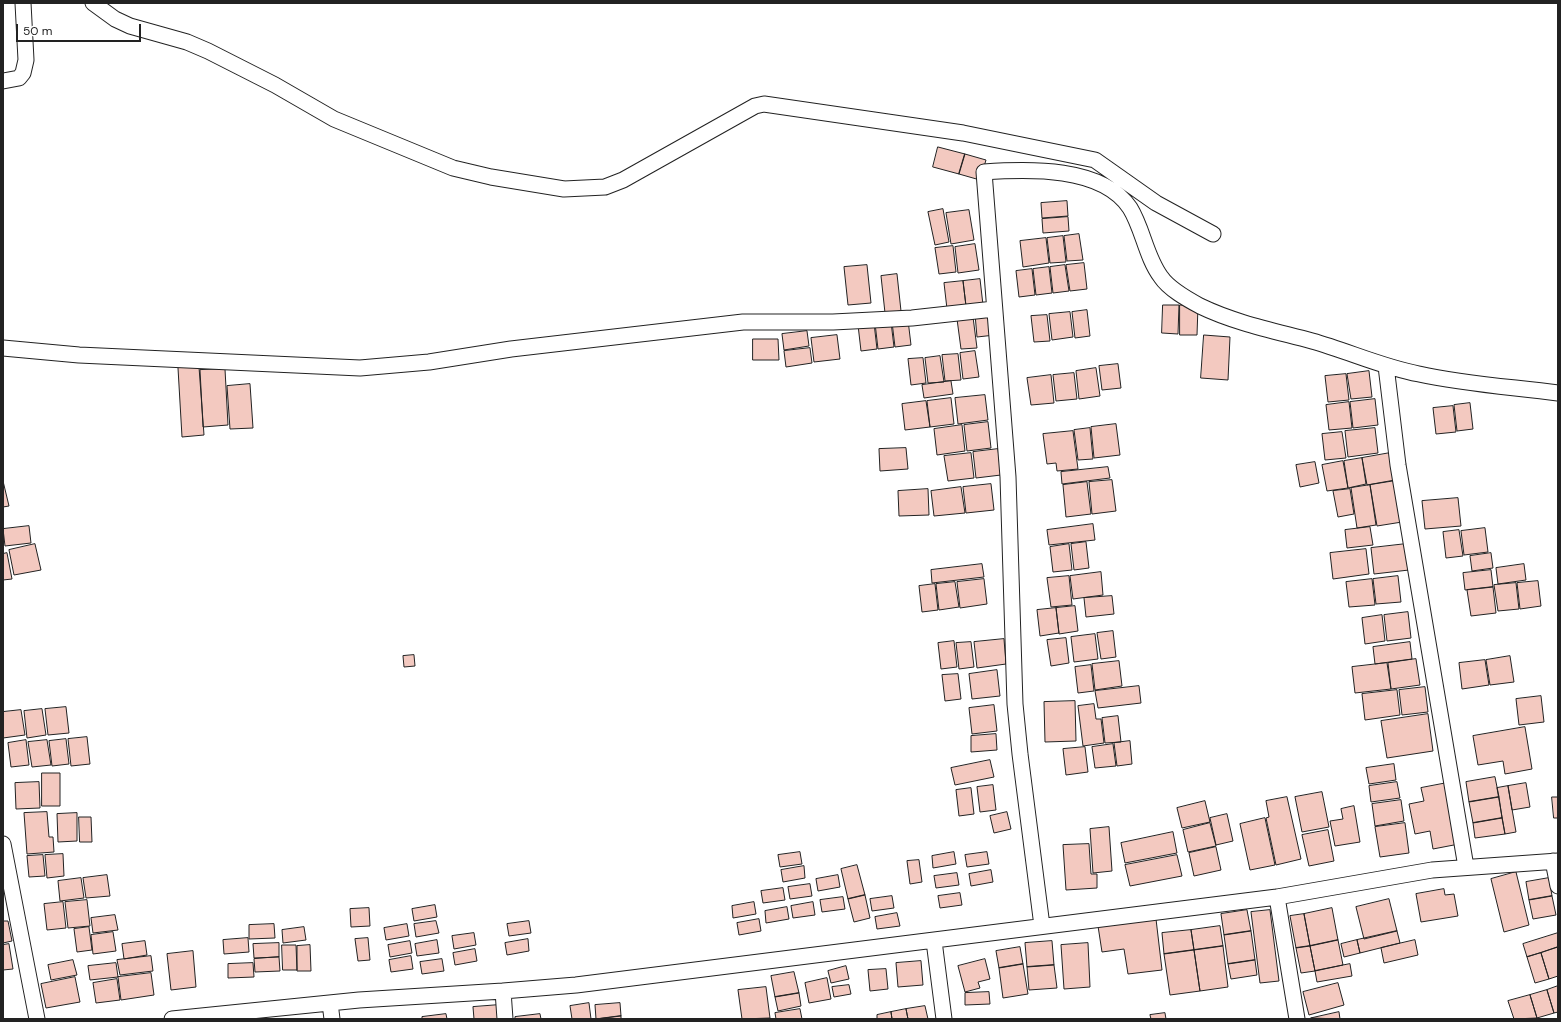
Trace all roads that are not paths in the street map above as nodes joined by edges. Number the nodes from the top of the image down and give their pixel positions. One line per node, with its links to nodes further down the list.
1 (23, 3): 3 (street)
2 (93, 3): 4 (street)
3 (3, 81)
4 (1213, 234)
5 (994, 309): 6 (street); 7 (street); 14 (street)
6 (3, 348)
7 (1386, 366): 8 (street); 11 (street)
8 (1558, 393)
9 (3, 844): 18 (street)
10 (1555, 861): 11 (street); 12 (street)
11 (1466, 867): 13 (street)
12 (1558, 886)
13 (1277, 897): 14 (street); 23 (street)
14 (1042, 926): 15 (street)
15 (934, 941): 16 (street); 22 (street)
16 (503, 991): 17 (street); 21 (street)
17 (330, 1003): 19 (street); 20 (street)
18 (37, 1019)
19 (172, 1019)
20 (332, 1019)
21 (505, 1019)
22 (944, 1019)
23 (1298, 1019)

